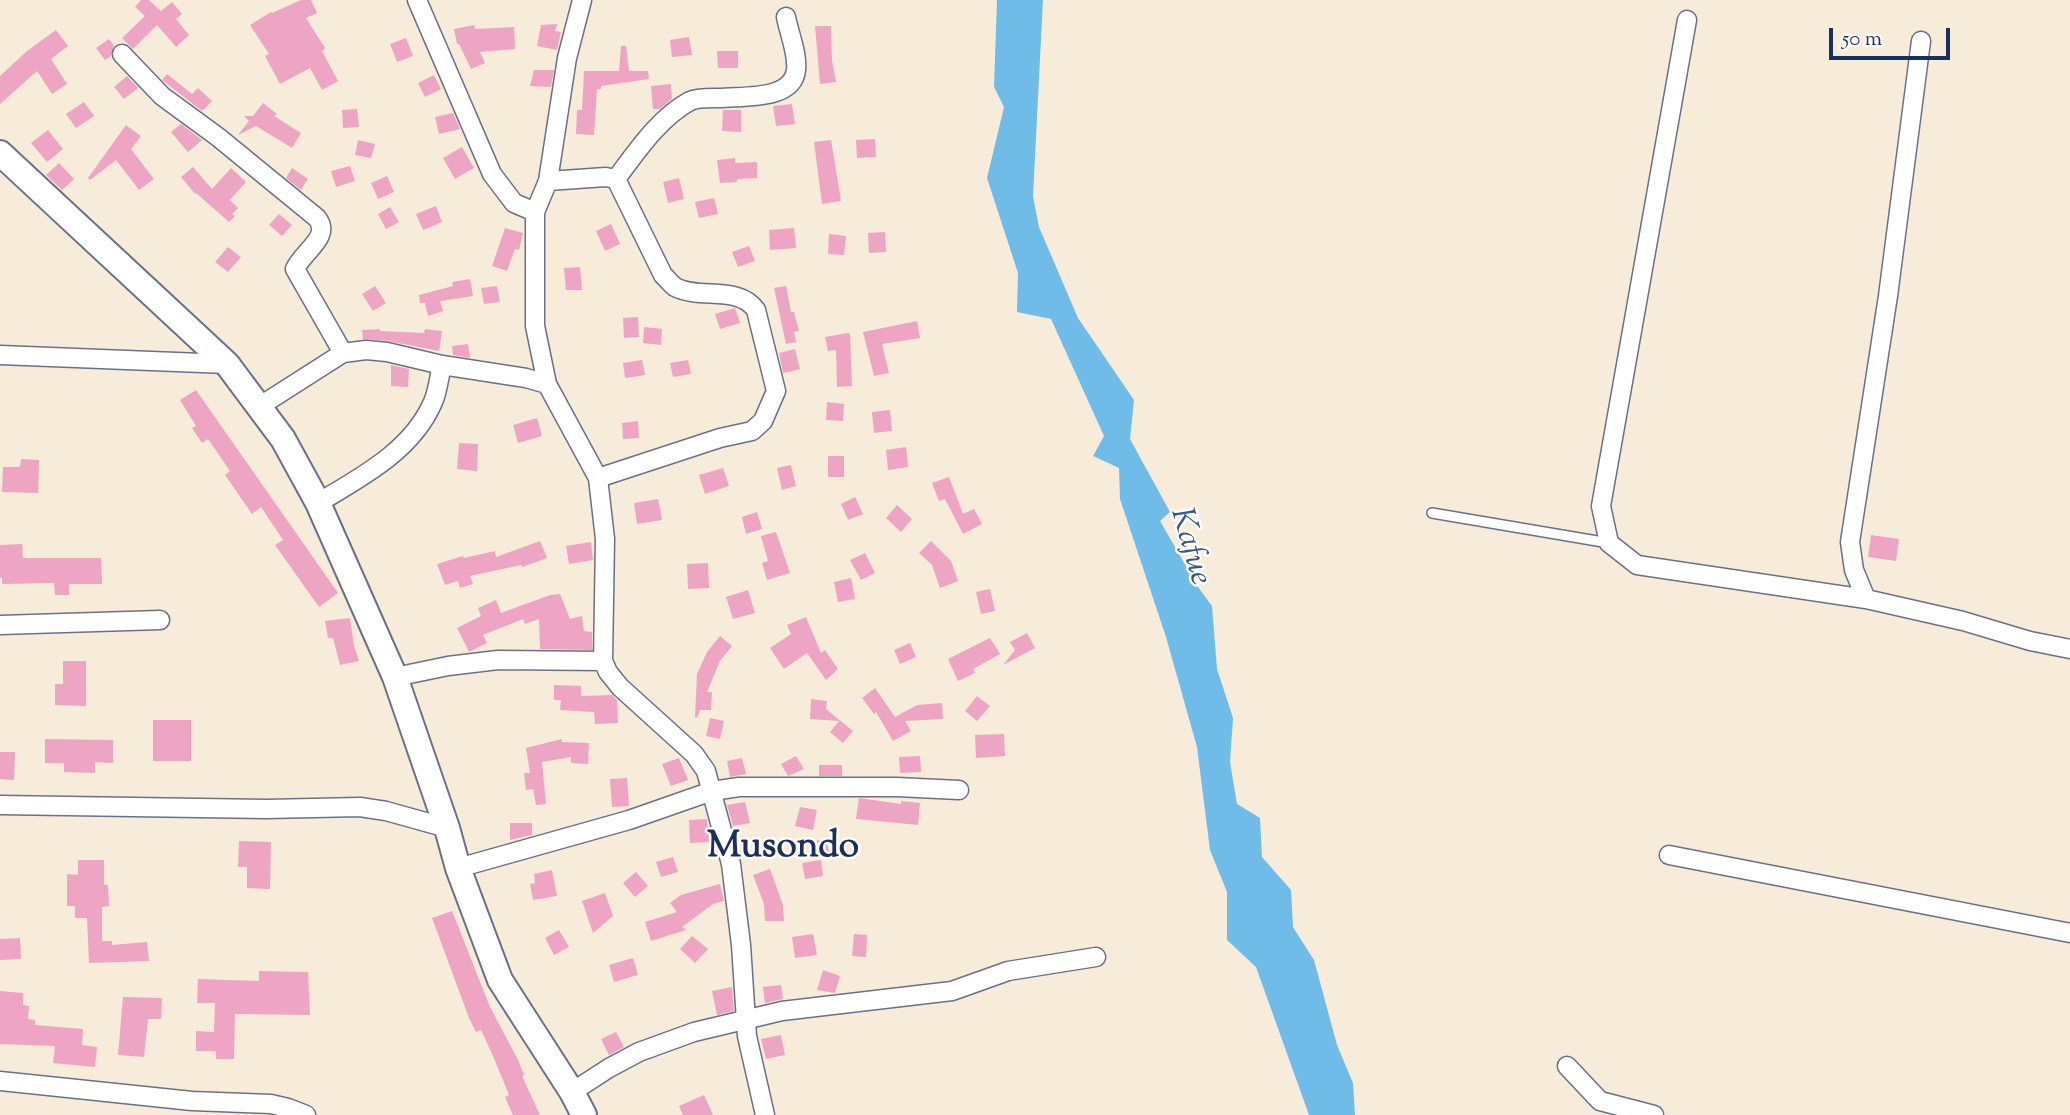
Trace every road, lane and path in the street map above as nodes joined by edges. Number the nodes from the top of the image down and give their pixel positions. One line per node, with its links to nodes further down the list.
1 (417, 0): 10 (street)
2 (582, 0): 9 (street)
3 (786, 17): 8 (street)
4 (1687, 20): 20 (street)
5 (1922, 41): 21 (street)
6 (122, 54): 11 (street)
7 (0, 153): 13 (street)
8 (616, 179): 9 (street); 17 (street)
9 (548, 181): 10 (street)
10 (535, 212): 15 (street)
11 (343, 353): 14 (street); 16 (street)
12 (0, 355): 13 (street)
13 (227, 364): 16 (street)
14 (442, 365): 15 (street); 18 (street)
15 (547, 384): 17 (street)
16 (260, 406): 18 (street)
17 (598, 478): 25 (street)
18 (318, 503): 26 (street)
19 (1432, 513): 20 (lane)
20 (1609, 543): 21 (street)
21 (1866, 599): 24 (street)
22 (160, 620): 23 (street)
23 (0, 625)
24 (2070, 649)
25 (603, 661): 26 (street); 28 (street)
26 (395, 677): 30 (street)
27 (959, 790): 28 (street)
28 (712, 791): 32 (street); 35 (street)
29 (0, 804): 30 (street)
30 (447, 828): 32 (street)
31 (1669, 855): 33 (street)
32 (458, 868): 38 (street)
33 (2070, 933)
34 (1096, 957): 35 (street)
35 (746, 1019): 38 (street); 42 (street)
36 (1567, 1066): 43 (street)
37 (0, 1081): 39 (street)
38 (572, 1092): 41 (street)
39 (182, 1107): 40 (street)
40 (306, 1115)
41 (584, 1115)
42 (765, 1115)
43 (1654, 1115)

